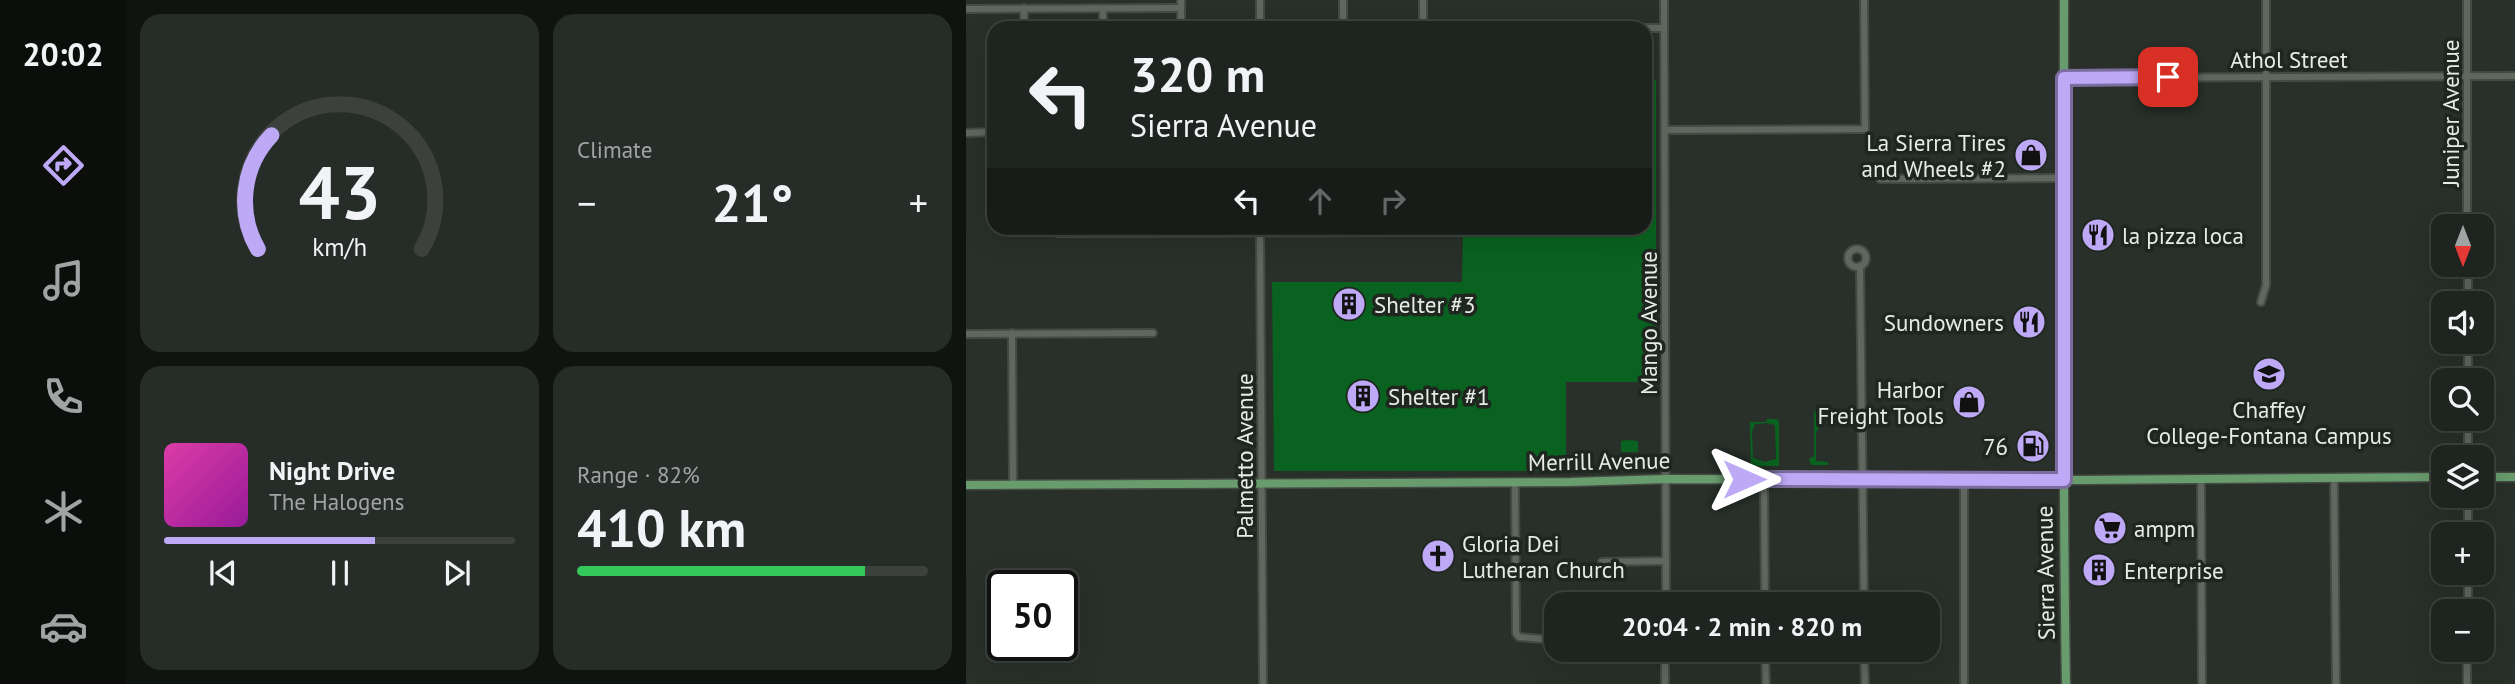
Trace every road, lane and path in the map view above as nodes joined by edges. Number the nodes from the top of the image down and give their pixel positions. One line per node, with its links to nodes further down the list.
1 (1181, 0): 11 (street)
2 (1260, 0): 17 (street)
3 (1343, 0): 18 (street)
4 (1423, 0): 19 (street)
5 (1664, 0): 21 (street, Mango Avenue)
6 (1864, 0): 26 (street)
7 (2064, 0): 25 (main road, Sierra Avenue)
8 (2266, 0): 24 (street)
9 (2467, 0): 22 (street, Juniper Avenue)
10 (1024, 8): 12 (street); 13 (street); 14 (street)
11 (1181, 8): 13 (street); 16 (street)
12 (966, 9)
13 (1103, 9): 15 (street)
14 (1024, 21)
15 (1103, 21)
16 (1181, 21)
17 (1260, 21)
18 (1343, 21)
19 (1423, 21)
20 (1652, 28): 21 (street)
21 (1664, 28): 26 (street, Mango Avenue)
22 (2467, 76): 23 (street, Athol Street); 24 (street, Athol Street); 31 (street, Juniper Avenue)
23 (2515, 76)
24 (2266, 77): 25 (street, Athol Street); 34 (street)
25 (2064, 78): 29 (main road, Sierra Avenue)
26 (1665, 130): 42 (street, Mango Avenue)
27 (987, 132): 28 (street)
28 (966, 133)
29 (2064, 178): 30 (street); 47 (main road, Sierra Avenue)
30 (1880, 179)
31 (2468, 214)
32 (1260, 235): 48 (street, Palmetto Avenue)
33 (1860, 266): 44 (street)
34 (2261, 302)
35 (1012, 333): 36 (street); 37 (street); 51 (street)
36 (1153, 333)
37 (966, 334)
38 (2431, 477): 41 (main road, Merrill Avenue)
39 (2494, 477): 40 (main road)
40 (2515, 477)
41 (2334, 478): 46 (main road, Merrill Avenue); 69 (street)
42 (1666, 479): 43 (main road, Merrill Avenue); 49 (main road, Merrill Avenue); 52 (street, Mango Avenue)
43 (1764, 479): 44 (main road, Merrill Avenue); 55 (street)
44 (1863, 479): 45 (main road, Merrill Avenue); 56 (street)
45 (1964, 479): 47 (main road, Merrill Avenue); 66 (street)
46 (2201, 479): 47 (main road, Merrill Avenue); 68 (street)
47 (2064, 480): 67 (main road, Sierra Avenue)
48 (1261, 482): 49 (main road, Merrill Avenue); 51 (main road, Merrill Avenue); 62 (street, Palmetto Avenue)
49 (1515, 482): 57 (street)
50 (966, 485): 51 (main road, Merrill Avenue)
51 (1013, 485)
52 (1665, 561): 53 (street); 54 (street, Mango Avenue)
53 (1602, 562)
54 (1665, 592)
55 (1765, 592)
56 (1864, 592)
57 (1544, 638)
58 (1665, 662): 63 (street)
59 (1765, 662): 64 (street)
60 (1864, 662): 65 (street)
61 (2467, 662): 70 (street)
62 (1263, 684)
63 (1665, 684)
64 (1766, 684)
65 (1865, 684)
66 (1964, 684)
67 (2066, 684)
68 (2202, 684)
69 (2336, 684)
70 (2467, 684)

